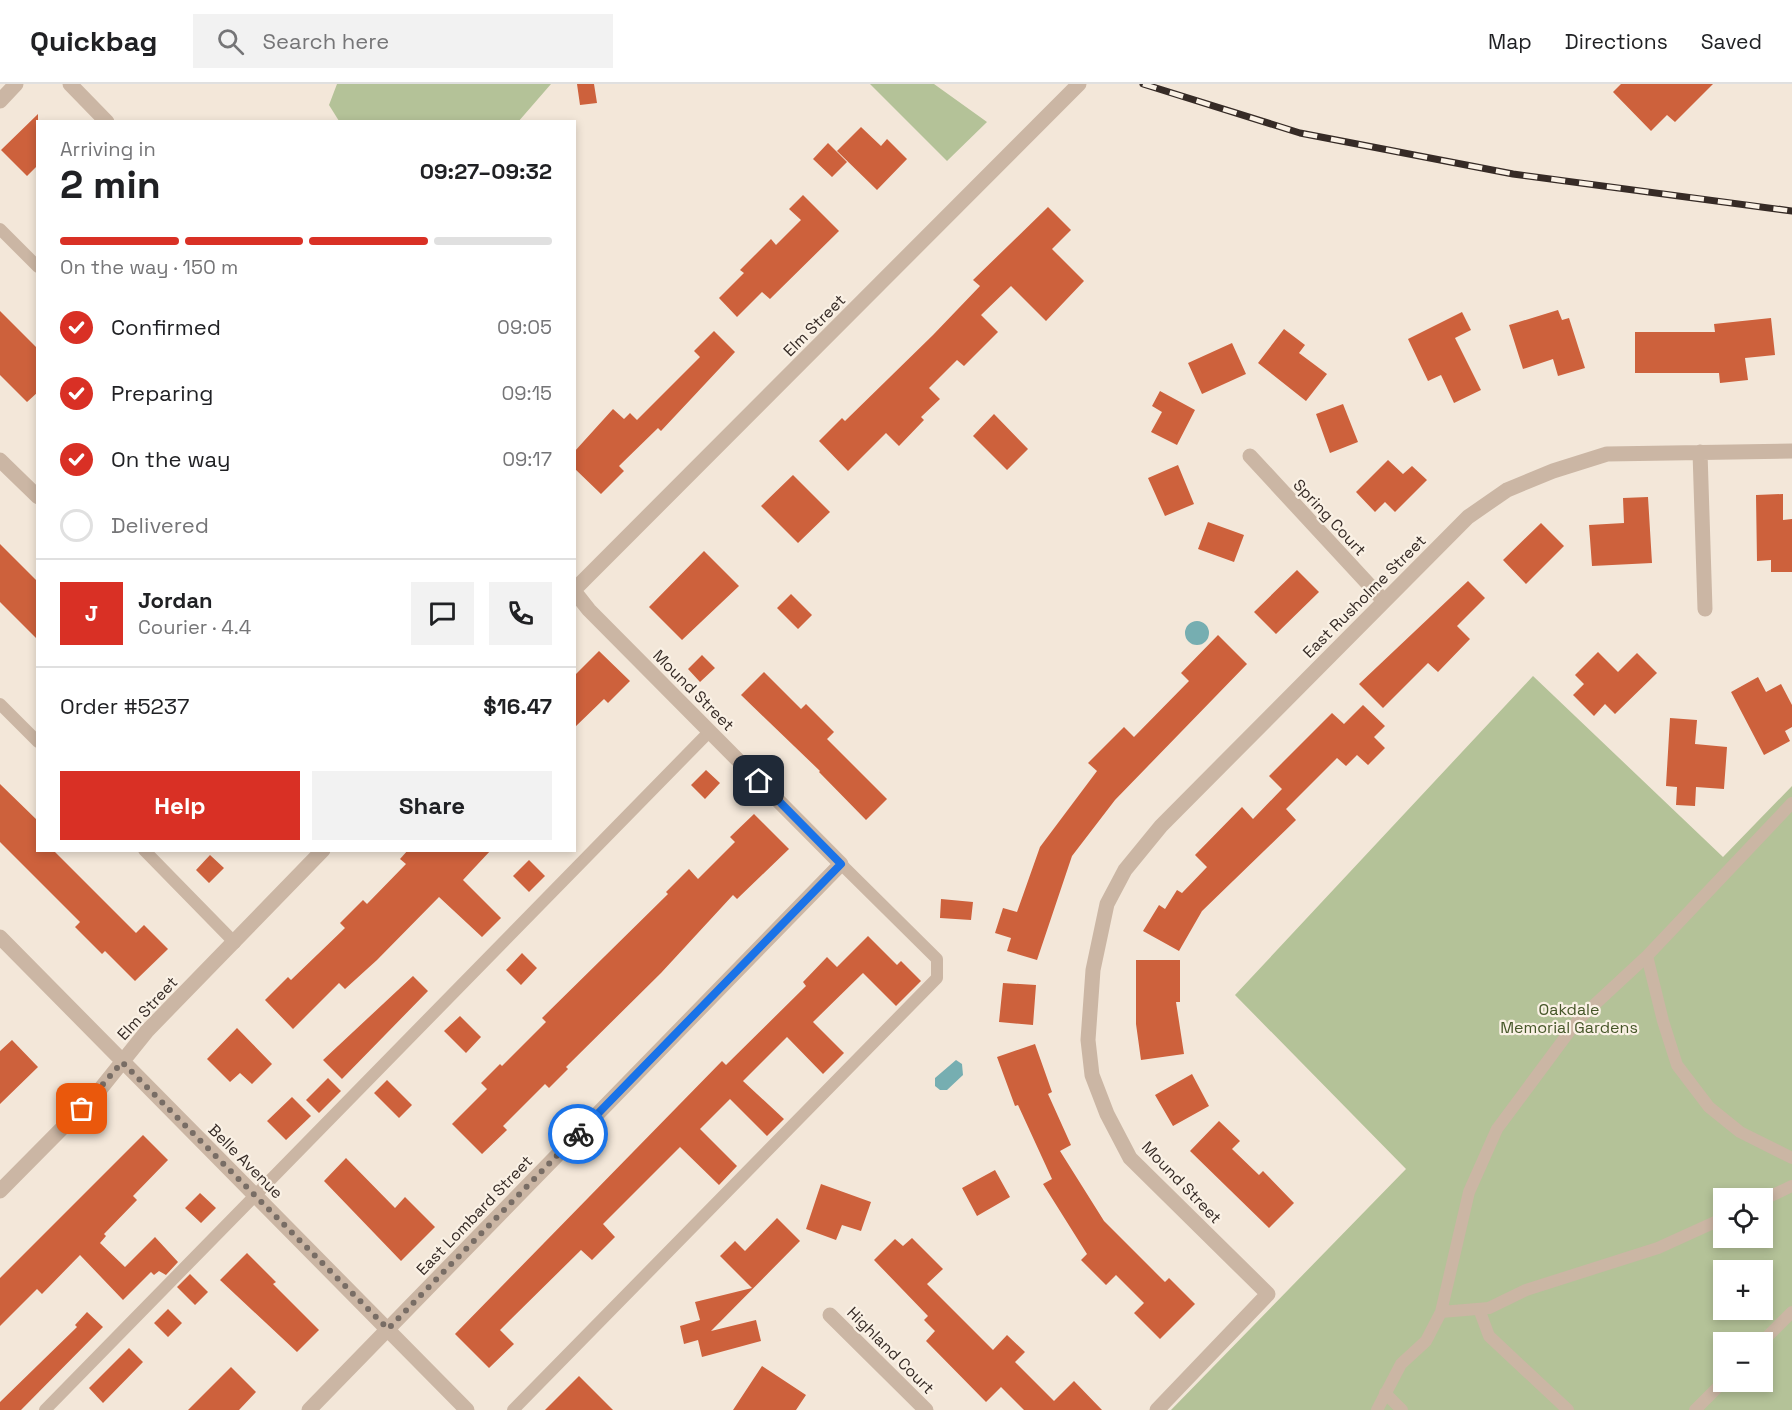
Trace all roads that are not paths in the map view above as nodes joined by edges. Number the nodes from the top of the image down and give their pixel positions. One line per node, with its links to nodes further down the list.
1 (16, 84): 4 (street)
2 (70, 84): 5 (street)
3 (1079, 84): 13 (street, Elm Street)
4 (0, 101)
5 (105, 120)
6 (0, 229): 7 (lane)
7 (36, 265)
8 (1792, 451): 9 (street, East Rusholme Street)
9 (1700, 452): 15 (street, East Rusholme Street); 16 (street)
10 (1250, 456): 15 (street, Spring Court)
11 (0, 460): 12 (street)
12 (36, 495)
13 (576, 589)
14 (576, 593): 18 (street, Mound Street)
15 (1384, 602): 27 (street, East Rusholme Street)
16 (1705, 609)
17 (0, 704): 19 (lane)
18 (710, 731): 23 (street, Mound Street); 32 (lane)
19 (36, 740)
20 (1792, 803): 26 (lane)
21 (146, 852): 25 (lane)
22 (321, 852): 25 (street, Elm Street)
23 (841, 864): 39 (street, East Lombard Street); 46 (lane)
24 (0, 937): 28 (street, Belle Avenue)
25 (235, 943): 28 (street, Elm Street)
26 (1647, 956): 29 (lane); 36 (lane)
27 (1093, 970): 48 (street, Mound Street)
28 (122, 1062): 31 (street, Elm Street); 32 (street, Belle Avenue)
29 (1792, 1158)
30 (1792, 1186): 33 (lane)
31 (0, 1191)
32 (253, 1195): 39 (street, Belle Avenue); 43 (lane)
33 (1773, 1195)
34 (1713, 1223): 35 (lane)
35 (1479, 1309): 36 (lane); 51 (lane)
36 (1441, 1312): 42 (lane)
37 (1792, 1312): 40 (lane)
38 (830, 1315): 47 (street, Highland Court)
39 (388, 1329): 44 (street, East Lombard Street); 45 (street, Belle Avenue)
40 (1772, 1332)
41 (1713, 1392): 52 (lane)
42 (1385, 1393): 49 (lane); 50 (lane)
43 (45, 1410)
44 (309, 1410)
45 (466, 1410)
46 (513, 1410)
47 (927, 1410)
48 (1156, 1410)
49 (1377, 1410)
50 (1402, 1410)
51 (1568, 1410)
52 (1695, 1410)

